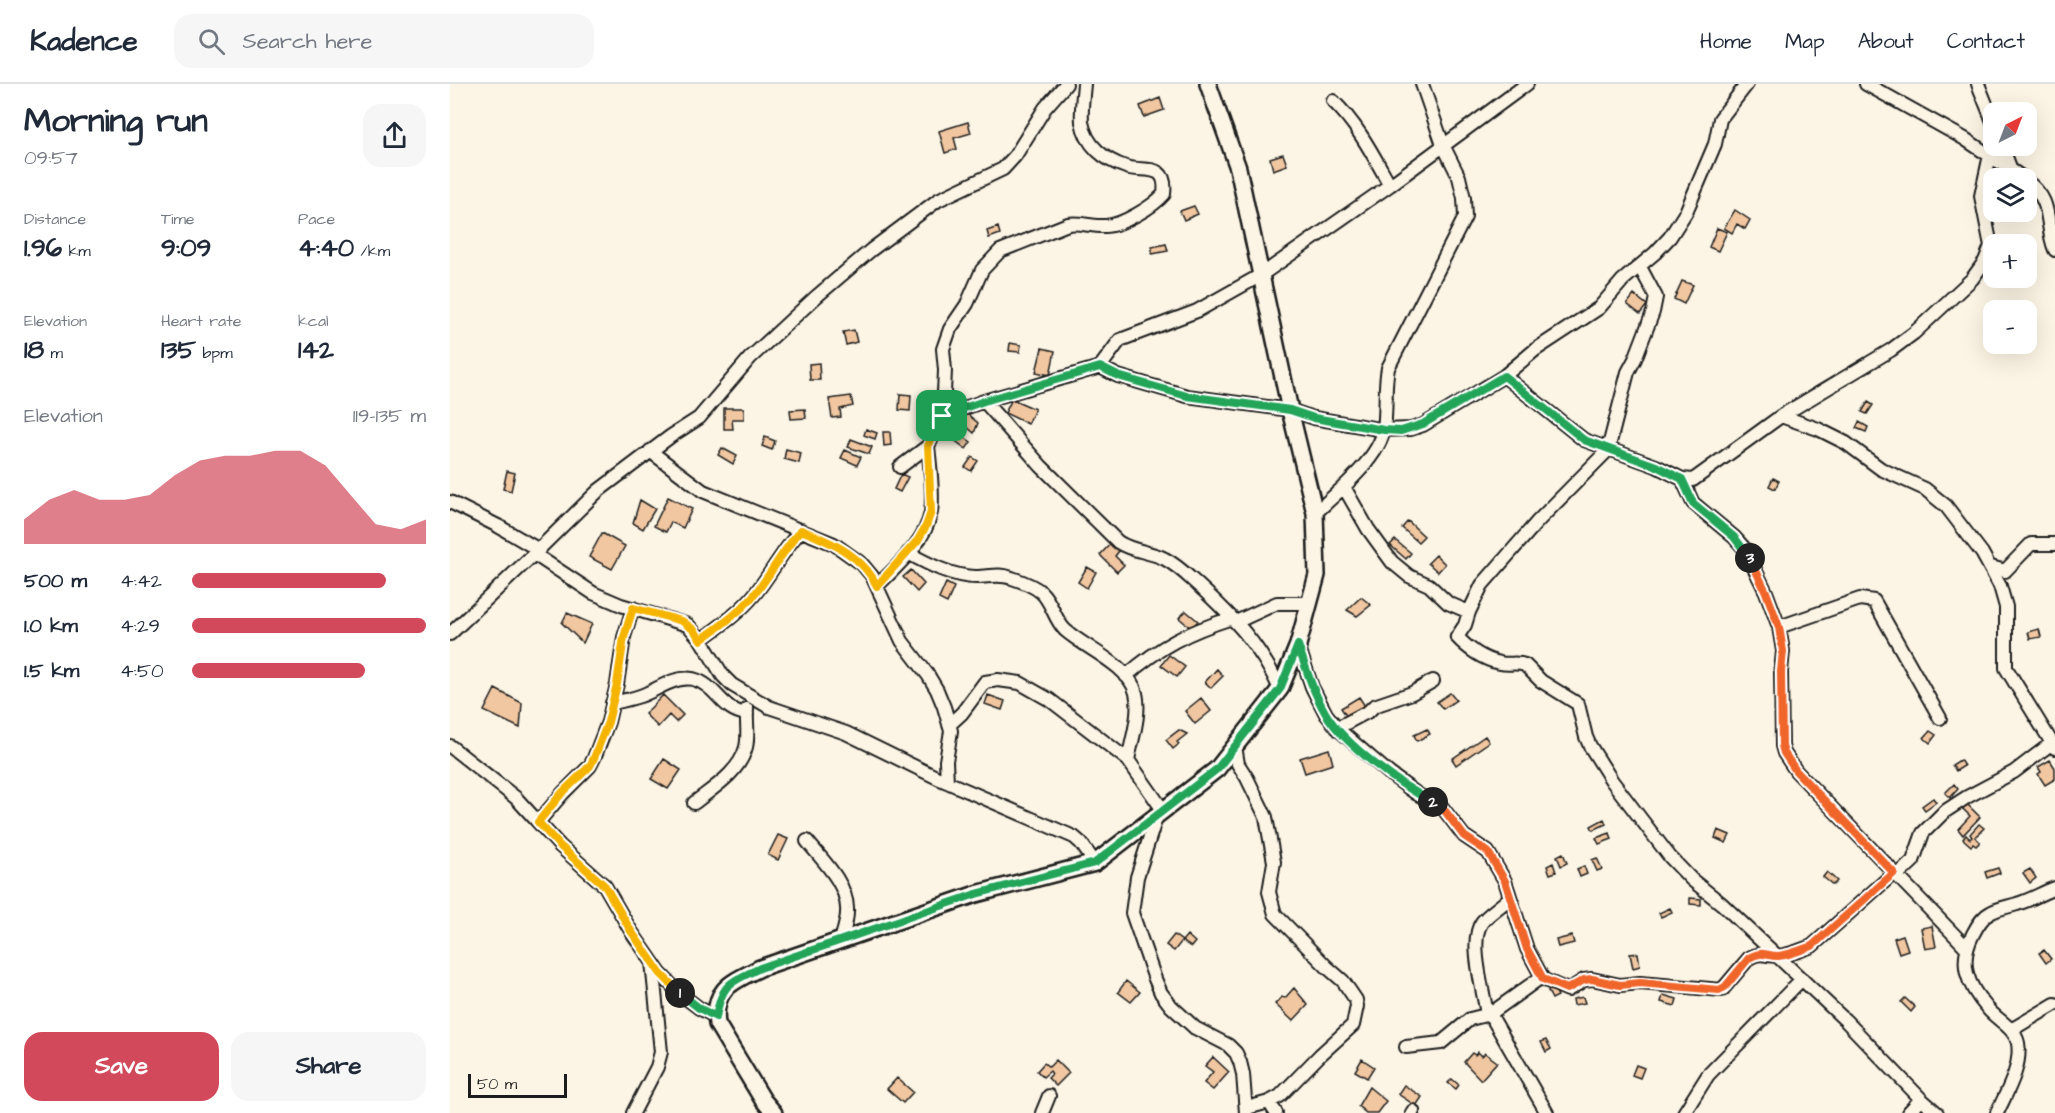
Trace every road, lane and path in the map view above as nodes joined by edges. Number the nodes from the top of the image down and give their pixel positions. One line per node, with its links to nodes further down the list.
1 (1084, 84): 25 (street)
2 (1208, 84): 20 (street)
3 (1422, 84): 11 (street)
4 (1527, 84): 11 (street)
5 (1747, 84): 19 (street)
6 (1866, 84): 12 (street)
7 (1978, 84): 10 (street)
8 (1063, 85): 30 (street)
9 (1333, 101): 16 (street)
10 (1985, 102)
11 (1443, 145): 16 (street); 27 (street)
12 (1983, 151)
13 (1990, 156): 26 (street)
14 (1991, 156): 15 (street)
15 (2008, 168)
16 (1390, 185): 20 (street)
17 (2037, 191): 18 (street)
18 (2055, 250)
19 (1640, 267): 22 (street); 29 (street)
20 (1261, 275): 21 (street); 24 (street)
21 (1100, 367): 23 (street); 24 (street)
22 (1504, 376): 27 (street); 29 (street)
23 (984, 401): 25 (street); 45 (street)
24 (1290, 410): 27 (street); 35 (street)
25 (942, 416): 28 (street)
26 (1781, 416): 32 (street); 40 (street)
27 (1384, 430): 33 (street)
28 (928, 446): 31 (street); 39 (street)
29 (1608, 450): 32 (street); 44 (street)
30 (650, 451): 36 (street); 38 (street)
31 (900, 467)
32 (1682, 479): 46 (street)
33 (1344, 487): 35 (street); 44 (street)
34 (450, 502): 38 (street)
35 (1316, 513): 42 (street)
36 (801, 530): 41 (street); 48 (street)
37 (2055, 543): 40 (street)
38 (537, 552): 43 (street); 47 (street)
39 (908, 553): 41 (street); 50 (street)
40 (1991, 567): 61 (street)
41 (877, 586): 57 (street)
42 (1310, 603): 45 (street); 49 (street)
43 (633, 608): 48 (street); 54 (street)
44 (1468, 612): 74 (street)
45 (1234, 620): 50 (street); 52 (street)
46 (1779, 627): 56 (street); 69 (street)
47 (450, 634)
48 (701, 640): 53 (street)
49 (1298, 645): 52 (street); 58 (street)
50 (1126, 676): 62 (street)
51 (1433, 681): 58 (street)
52 (1280, 689): 60 (street)
53 (748, 695): 55 (street); 63 (street)
54 (612, 703): 55 (street); 66 (street)
55 (747, 714): 64 (street)
56 (1940, 718)
57 (949, 725): 62 (street); 63 (street)
58 (1337, 728): 71 (street)
59 (450, 746): 66 (street)
60 (1235, 746): 65 (street); 85 (street)
61 (2053, 746): 69 (street)
62 (1128, 760): 65 (street)
63 (947, 782): 68 (street)
64 (694, 802)
65 (1160, 812): 68 (street); 86 (street)
66 (538, 822): 75 (street)
67 (807, 841): 72 (street)
68 (1095, 863): 72 (street)
69 (1896, 875): 73 (street); 74 (street)
70 (2055, 888): 73 (street)
71 (1510, 897): 76 (street); 79 (street)
72 (841, 940): 80 (street)
73 (1966, 947): 81 (street)
74 (1777, 956): 76 (street); 77 (street)
75 (651, 961): 80 (street); 87 (street)
76 (1543, 979): 79 (street)
77 (1802, 979): 84 (street); 91 (street)
78 (2055, 1005): 81 (street)
79 (1488, 1014): 82 (street); 90 (street)
80 (716, 1017): 88 (street)
81 (2010, 1030): 94 (street)
82 (1406, 1047)
83 (1049, 1096): 89 (street)
84 (1921, 1100): 92 (street); 93 (street)
85 (1273, 1107): 86 (street)
86 (1246, 1110)
87 (633, 1113)
88 (774, 1113)
89 (1042, 1113)
90 (1547, 1113)
91 (1684, 1113)
92 (1908, 1113)
93 (1937, 1113)
94 (1996, 1113)

